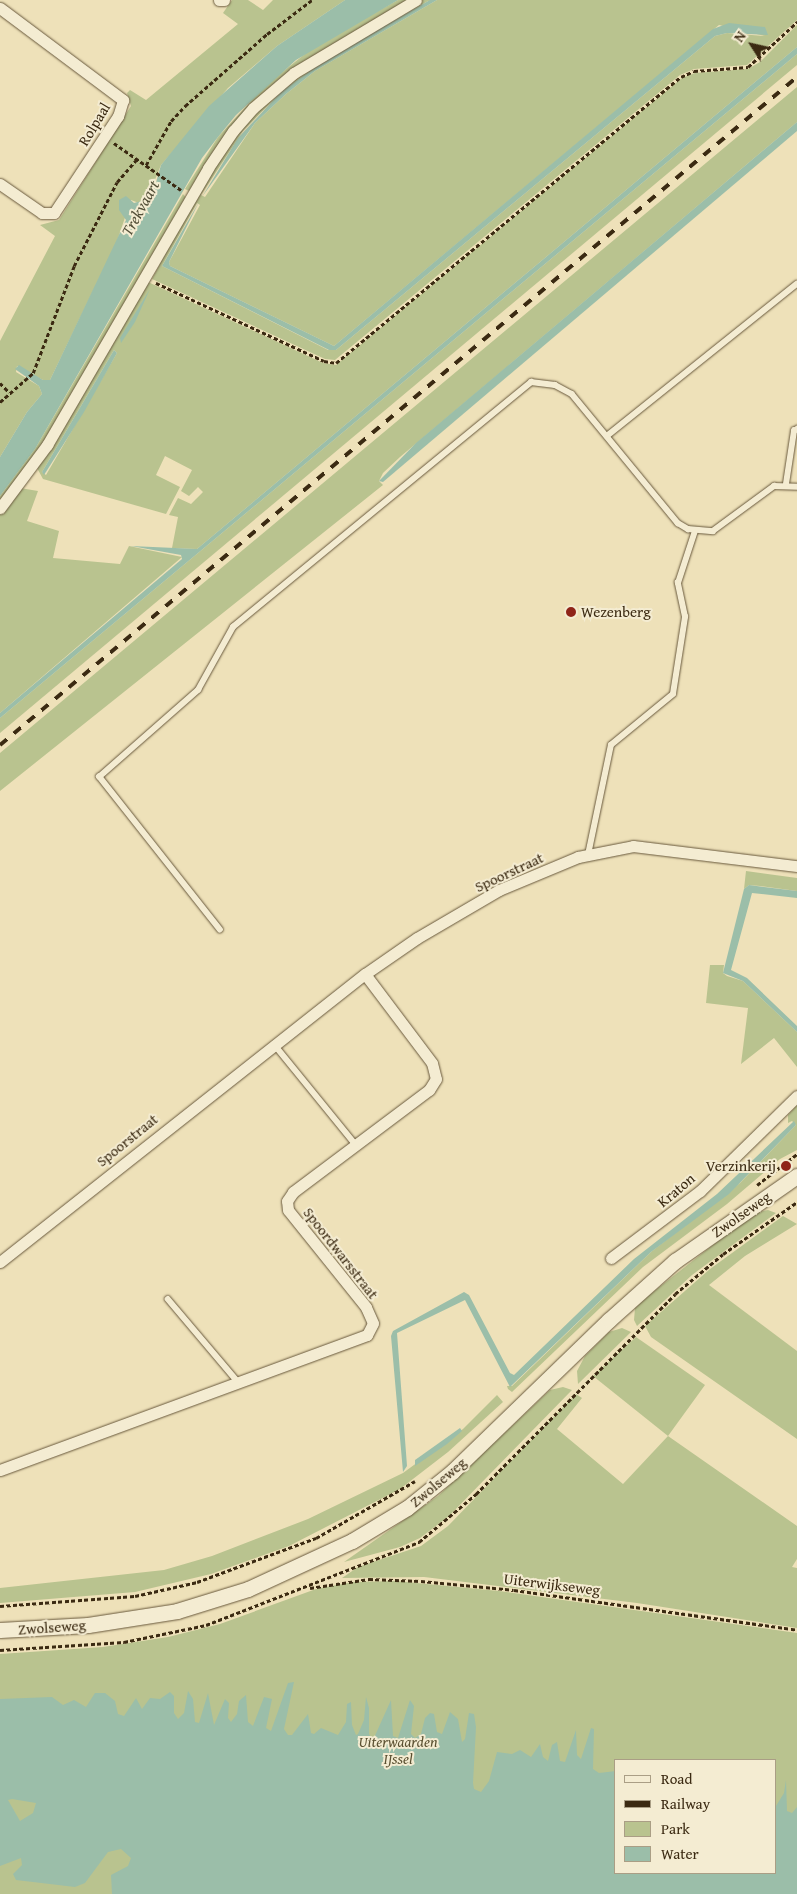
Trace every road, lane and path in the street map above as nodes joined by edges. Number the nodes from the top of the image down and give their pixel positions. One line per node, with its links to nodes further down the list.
1 (220, 0): 2 (street)
2 (224, 0)
3 (312, 0): 9 (path)
4 (416, 0): 12 (street)
5 (0, 8): 7 (street, Rolpaal)
6 (797, 22): 12 (path)
7 (105, 137): 8 (path); 10 (street, Rolpaal)
8 (137, 159): 9 (path); 15 (path)
9 (148, 166): 11 (path)
10 (0, 184)
11 (186, 194)
12 (146, 278): 21 (street)
13 (797, 284): 18 (lane)
14 (0, 383): 15 (path)
15 (9, 392): 16 (path)
16 (0, 402)
17 (797, 429): 19 (lane)
18 (606, 436): 22 (lane); 25 (lane)
19 (786, 484): 20 (lane); 22 (lane)
20 (797, 487)
21 (0, 508)
22 (695, 531): 23 (lane)
23 (588, 855): 24 (street, Spoorstraat); 26 (street, Spoorstraat)
24 (797, 866)
25 (220, 930)
26 (365, 974): 27 (street, Spoorstraat); 29 (street, Spoordwarsstraat)
27 (274, 1044): 29 (lane); 35 (street, Spoorstraat)
28 (797, 1096): 34 (street, Kraton)
29 (356, 1145): 37 (street, Spoordwarsstraat)
30 (797, 1154): 32 (path, Zwolseweg)
31 (797, 1176): 42 (main road, Zwolseweg)
32 (754, 1187)
33 (797, 1202): 40 (path, Zwolseweg)
34 (611, 1258)
35 (0, 1262)
36 (168, 1299): 37 (lane)
37 (239, 1383): 38 (street, Spoordwarsstraat)
38 (0, 1470)
39 (416, 1480): 41 (path, Zwolseweg)
40 (304, 1589): 43 (path, Uiterwijkseweg)
41 (0, 1606)
42 (0, 1630)
43 (797, 1630)

